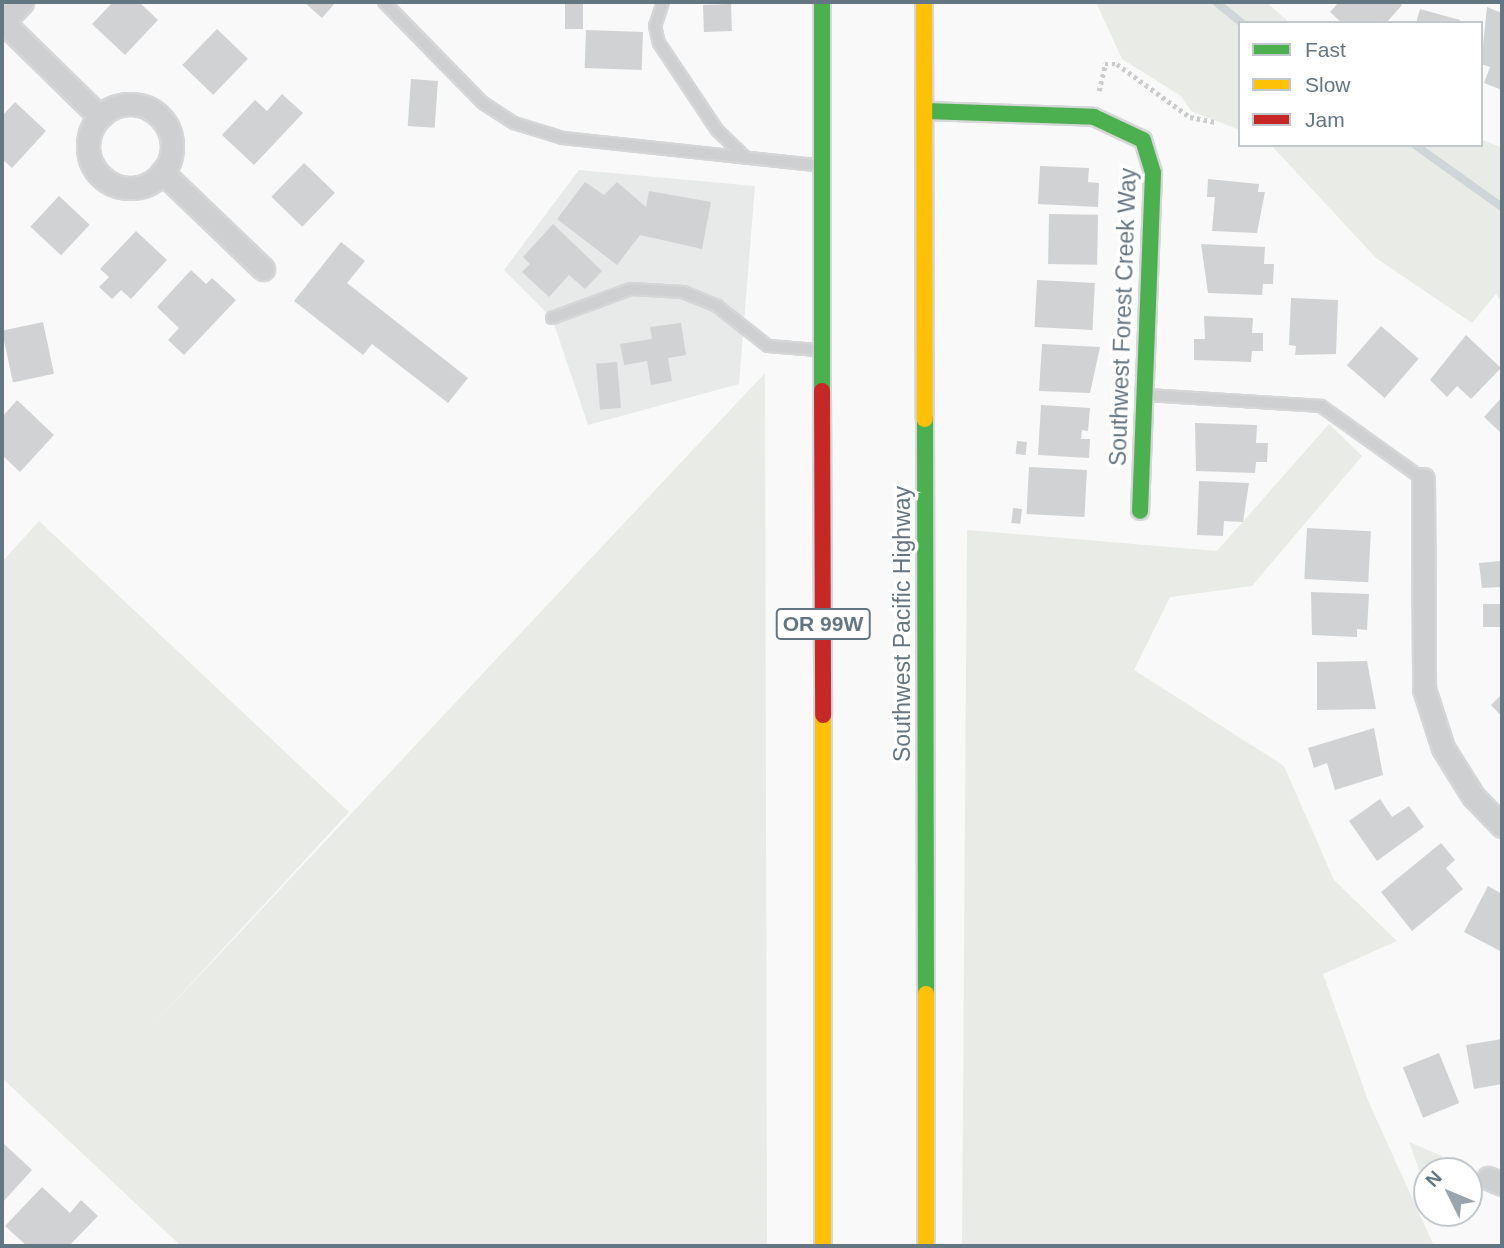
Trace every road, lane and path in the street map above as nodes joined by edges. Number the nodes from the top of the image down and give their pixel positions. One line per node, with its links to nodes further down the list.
1 (22, 2): 6 (street)
2 (384, 2): 11 (lane)
3 (663, 2): 11 (lane)
4 (822, 2): 12 (main road, OR 99W)
5 (924, 2): 8 (main road, Southwest Pacific Highway)
6 (3, 22): 9 (street)
7 (1099, 92): 10 (path)
8 (926, 111): 17 (main road, Southwest Forest Creek Way); 22 (main road, Southwest Pacific Highway)
9 (98, 115): 13 (street); 13 (street)
10 (1216, 122)
11 (746, 158): 12 (lane)
12 (821, 166): 16 (main road, OR 99W)
13 (162, 172): 14 (street)
14 (262, 269)
15 (552, 318): 16 (lane)
16 (822, 350): 21 (main road, OR 99W)
17 (1145, 395): 18 (lane); 19 (main road, Southwest Forest Creek Way)
18 (1423, 479): 20 (street)
19 (1140, 511)
20 (1502, 825)
21 (823, 1246)
22 (926, 1246)

